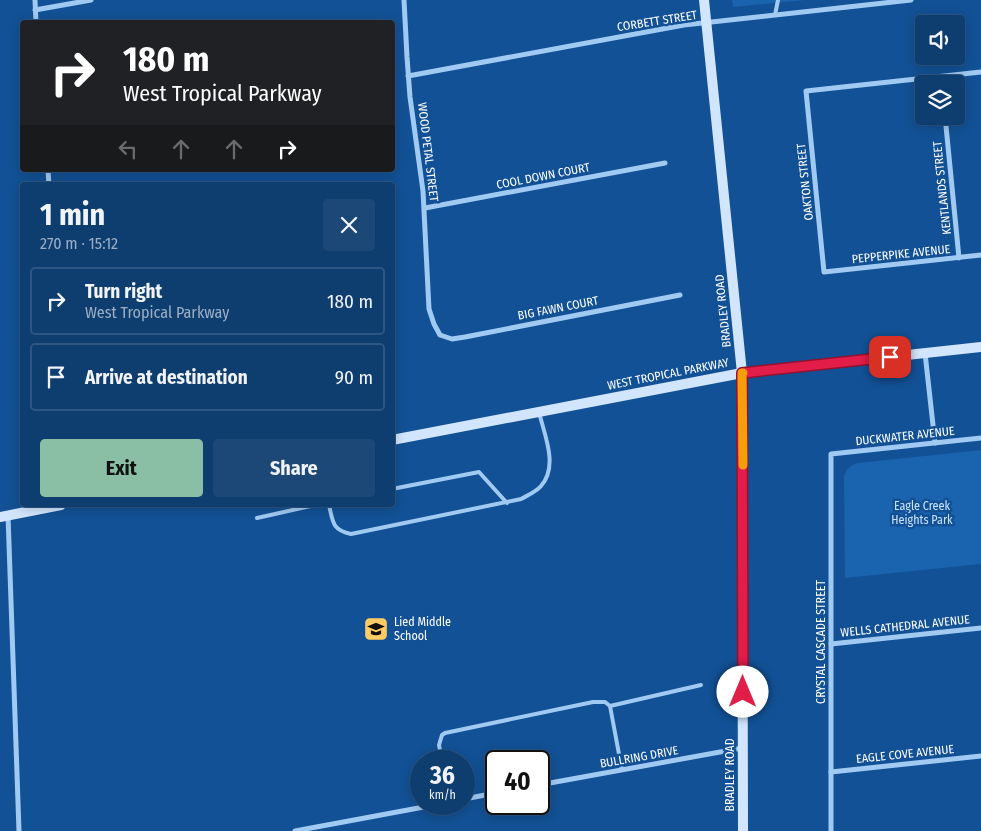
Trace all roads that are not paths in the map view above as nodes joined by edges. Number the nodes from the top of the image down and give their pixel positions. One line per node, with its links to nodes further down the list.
1 (35, 0): 8 (street)
2 (90, 0): 8 (street)
3 (404, 0): 14 (street, WOOD PETAL STREET)
4 (704, 0): 11 (street, BRADLEY ROAD)
5 (778, 0): 9 (lane)
6 (911, 0): 7 (street, CORBETT STREET)
7 (879, 2): 9 (street, CORBETT STREET)
8 (36, 10): 10 (street)
9 (776, 15): 11 (street, CORBETT STREET)
10 (36, 20)
11 (706, 23): 14 (street, CORBETT STREET); 26 (street, BRADLEY ROAD)
12 (981, 72): 13 (street)
13 (951, 75)
14 (408, 76): 18 (street, WOOD PETAL STREET)
15 (915, 79): 21 (street, OAKTON STREET)
16 (946, 125): 20 (street, KENTLANDS STREET)
17 (665, 163): 18 (street, COOL DOWN COURT)
18 (425, 208): 23 (street, WOOD PETAL STREET)
19 (981, 255): 20 (street, PEPPERPIKE AVENUE)
20 (959, 258): 21 (street, PEPPERPIKE AVENUE)
21 (824, 272)
22 (680, 295): 23 (street, BIG FAWN COURT)
23 (440, 335)
24 (981, 347): 25 (street, WEST TROPICAL PARKWAY)
25 (925, 353): 26 (street, WEST TROPICAL PARKWAY); 30 (street)
26 (742, 373): 27 (street, WEST TROPICAL PARKWAY); 43 (street, BRADLEY ROAD)
27 (538, 412): 29 (street, WEST TROPICAL PARKWAY); 33 (lane)
28 (981, 438): 30 (street, DUCKWATER AVENUE)
29 (395, 439)
30 (935, 443): 31 (street, DUCKWATER AVENUE)
31 (831, 454): 40 (street, CRYSTAL CASCADE STREET)
32 (395, 488): 33 (lane)
33 (507, 503): 36 (lane)
34 (51, 507): 37 (street)
35 (306, 507): 38 (lane)
36 (330, 507)
37 (4, 516): 50 (street)
38 (258, 518)
39 (981, 628): 40 (street, WELLS CATHEDRAL AVENUE)
40 (831, 644): 47 (street, CRYSTAL CASCADE STREET)
41 (701, 685): 42 (lane)
42 (610, 706): 44 (lane); 46 (lane)
43 (743, 748): 46 (street, BULLRING DRIVE); 52 (street, BRADLEY ROAD)
44 (440, 750)
45 (981, 756): 47 (street, EAGLE COVE AVENUE)
46 (622, 770): 48 (street, BULLRING DRIVE)
47 (831, 772): 53 (street, CRYSTAL CASCADE STREET)
48 (550, 783)
49 (410, 810): 51 (street)
50 (18, 831)
51 (295, 831)
52 (743, 831)
53 (831, 831)

